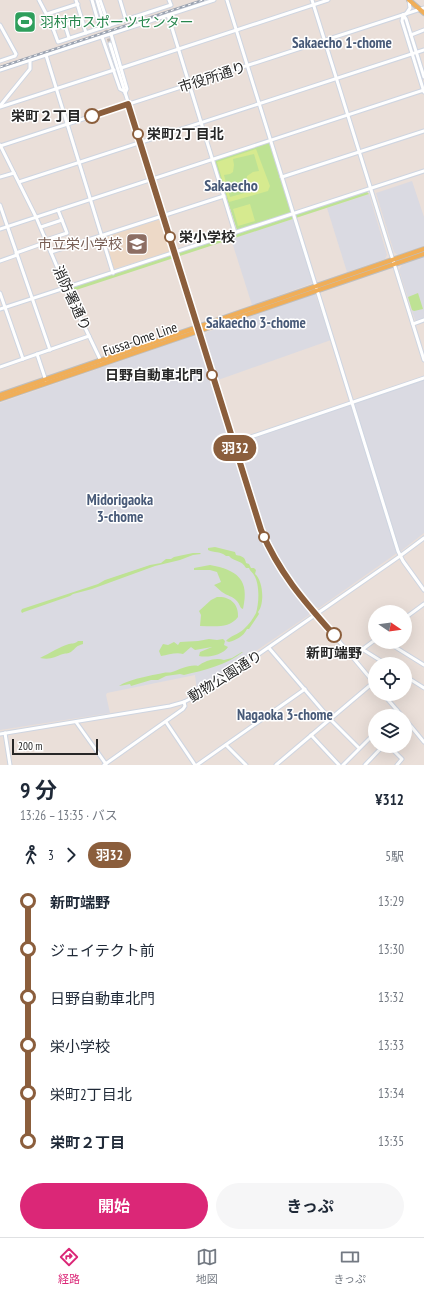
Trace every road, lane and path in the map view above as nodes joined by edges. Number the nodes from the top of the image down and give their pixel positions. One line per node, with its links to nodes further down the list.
1 (39, 0): 17 (street)
2 (76, 0): 13 (street)
3 (92, 0): 26 (street)
4 (97, 0): 20 (street)
5 (100, 0): 25 (street)
6 (121, 0): 22 (street)
7 (169, 0): 22 (street)
8 (214, 0): 18 (street)
9 (227, 0): 28 (street)
10 (312, 0): 14 (street)
11 (328, 0): 14 (street)
12 (408, 0): 15 (main road); 19 (street)
13 (78, 4): 17 (street); 21 (street)
14 (313, 4): 28 (street); 35 (street)
15 (422, 9): 16 (main road); 19 (street, 市役所通り)
16 (424, 13)
17 (47, 14): 27 (street)
18 (168, 15): 31 (street); 37 (street)
19 (404, 15): 32 (street); 35 (street, 市役所通り); 40 (street)
20 (102, 16)
21 (82, 19): 24 (street); 30 (street)
22 (126, 20): 25 (street)
23 (0, 25): 43 (street)
24 (65, 25): 27 (street); 34 (street)
25 (109, 26): 26 (street)
26 (100, 28): 30 (street)
27 (53, 29): 34 (street)
28 (236, 30): 37 (street); 44 (street)
29 (424, 30): 32 (street)
30 (86, 33): 34 (street)
31 (111, 34): 33 (street); 45 (street)
32 (411, 35): 39 (street)
33 (102, 37): 41 (street); 47 (street)
34 (69, 38)
35 (325, 40): 44 (street, 市役所通り); 49 (street)
36 (110, 44): 55 (street)
37 (178, 49): 45 (street); 50 (street)
38 (424, 50): 39 (street)
39 (416, 53): 40 (street); 48 (street)
40 (412, 54): 49 (street); 53 (street)
41 (46, 55): 42 (street); 52 (street)
42 (30, 60): 46 (street); 58 (street)
43 (0, 61)
44 (247, 66): 50 (street, 市役所通り); 57 (street)
45 (121, 68): 55 (street)
46 (0, 70)
47 (114, 70): 52 (street); 55 (street)
48 (424, 77)
49 (336, 78): 57 (street); 59 (street)
50 (189, 84): 56 (street, 市役所通り); 60 (street)
51 (44, 86): 54 (street)
52 (56, 88): 54 (street); 61 (street)
53 (424, 91): 59 (street)
54 (46, 92): 58 (street)
55 (124, 92): 56 (street)
56 (128, 104): 61 (street, 市役所通り); 64 (street)
57 (259, 104): 60 (street); 63 (street)
58 (0, 106)
59 (348, 115): 63 (street); 66 (street)
60 (201, 122): 64 (street); 67 (street)
61 (67, 124): 65 (street, 市役所通り); 68 (street)
62 (424, 131): 66 (street)
63 (270, 140): 67 (street); 72 (street)
64 (140, 142): 68 (street); 73 (street)
65 (0, 146): 70 (street, 消防署通り)
66 (359, 152): 72 (street); 75 (street)
67 (213, 159): 73 (street); 76 (street)
68 (79, 162): 74 (street); 77 (street)
69 (424, 171): 75 (street)
70 (14, 173): 71 (street); 74 (street, 消防署通り)
71 (0, 177)
72 (282, 177): 80 (street)
73 (152, 179): 77 (street); 81 (street)
74 (19, 182): 82 (street, 消防署通り)
75 (370, 188): 80 (street); 96 (street)
76 (224, 196): 81 (street); 87 (street)
77 (91, 199): 79 (street); 88 (street)
78 (0, 205): 84 (street)
79 (58, 210): 82 (street); 83 (street)
80 (293, 214): 87 (street); 99 (street)
81 (163, 216): 88 (street); 92 (street)
82 (36, 217): 84 (street); 85 (street, 消防署通り)
83 (62, 220): 85 (street); 89 (street)
84 (7, 227): 86 (street); 93 (street)
85 (41, 227): 89 (street, 消防署通り)
86 (0, 229)
87 (235, 233): 92 (street)
88 (102, 235): 91 (street); 97 (street)
89 (46, 241): 91 (street, 消防署通り); 93 (street)
90 (424, 249): 96 (main road, Fussa-Ome Line)
91 (51, 252): 98 (street, 消防署通り)
92 (174, 253): 97 (street); 106 (street)
93 (17, 254): 95 (street); 101 (street)
94 (424, 254): 96 (main road, Fussa-Ome Line)
95 (0, 261)
96 (394, 262): 99 (main road, Fussa-Ome Line); 105 (street)
97 (113, 273): 98 (street)
98 (66, 288): 101 (street); 107 (street, 消防署通り)
99 (316, 288): 106 (main road, Fussa-Ome Line); 118 (street)
100 (0, 293): 102 (street)
101 (32, 298): 102 (street); 108 (street)
102 (5, 307): 103 (street); 110 (street)
103 (0, 309)
104 (424, 320): 105 (street)
105 (413, 324): 111 (street)
106 (198, 329): 112 (main road, Fussa-Ome Line); 119 (street)
107 (89, 336): 108 (street); 112 (street, 消防署通り)
108 (50, 350): 109 (street)
109 (37, 354): 110 (street); 115 (street)
110 (23, 359): 113 (street)
111 (424, 360)
112 (101, 362): 115 (main road, Fussa-Ome Line)
113 (0, 367)
114 (424, 378): 118 (street)
115 (46, 381): 116 (main road, Fussa-Ome Line); 117 (main road, Fussa-Ome Line)
116 (0, 395)
117 (0, 399)
118 (352, 403): 119 (street); 121 (street)
119 (233, 443): 125 (street)
120 (424, 538): 121 (street, 動物公園通り)
121 (400, 556): 122 (street); 125 (street, 動物公園通り)
122 (424, 590)
123 (424, 604): 124 (street)
124 (412, 613)
125 (316, 614): 127 (street, 動物公園通り); 130 (street)
126 (368, 645): 128 (street)
127 (269, 648): 137 (street); 139 (street, 動物公園通り)
128 (362, 649): 130 (street); 131 (street)
129 (398, 649): 132 (street)
130 (352, 657): 133 (street)
131 (375, 657)
132 (424, 665)
133 (368, 676)
134 (412, 680): 136 (street)
135 (368, 688): 141 (street)
136 (424, 688)
137 (305, 689): 141 (street); 150 (street)
138 (390, 701): 140 (street)
139 (184, 702): 142 (street, 動物公園通り); 143 (street)
140 (396, 709)
141 (330, 719): 147 (street); 151 (street)
142 (76, 722): 145 (street, 動物公園通り); 156 (street)
143 (166, 722): 156 (street); 157 (street)
144 (412, 729): 149 (street)
145 (5, 733): 146 (street, 動物公園通り); 155 (street)
146 (0, 734)
147 (311, 736): 159 (street); 160 (street)
148 (368, 740): 151 (street)
149 (424, 742)
150 (226, 745): 157 (street); 158 (street)
151 (359, 748): 154 (street)
152 (376, 753): 163 (street)
153 (396, 753): 164 (street)
154 (346, 762): 161 (street); 162 (street)
155 (10, 765)
156 (105, 765)
157 (196, 765)
158 (246, 765)
159 (276, 765)
160 (339, 765)
161 (343, 765)
162 (349, 765)
163 (365, 765)
164 (397, 765)

